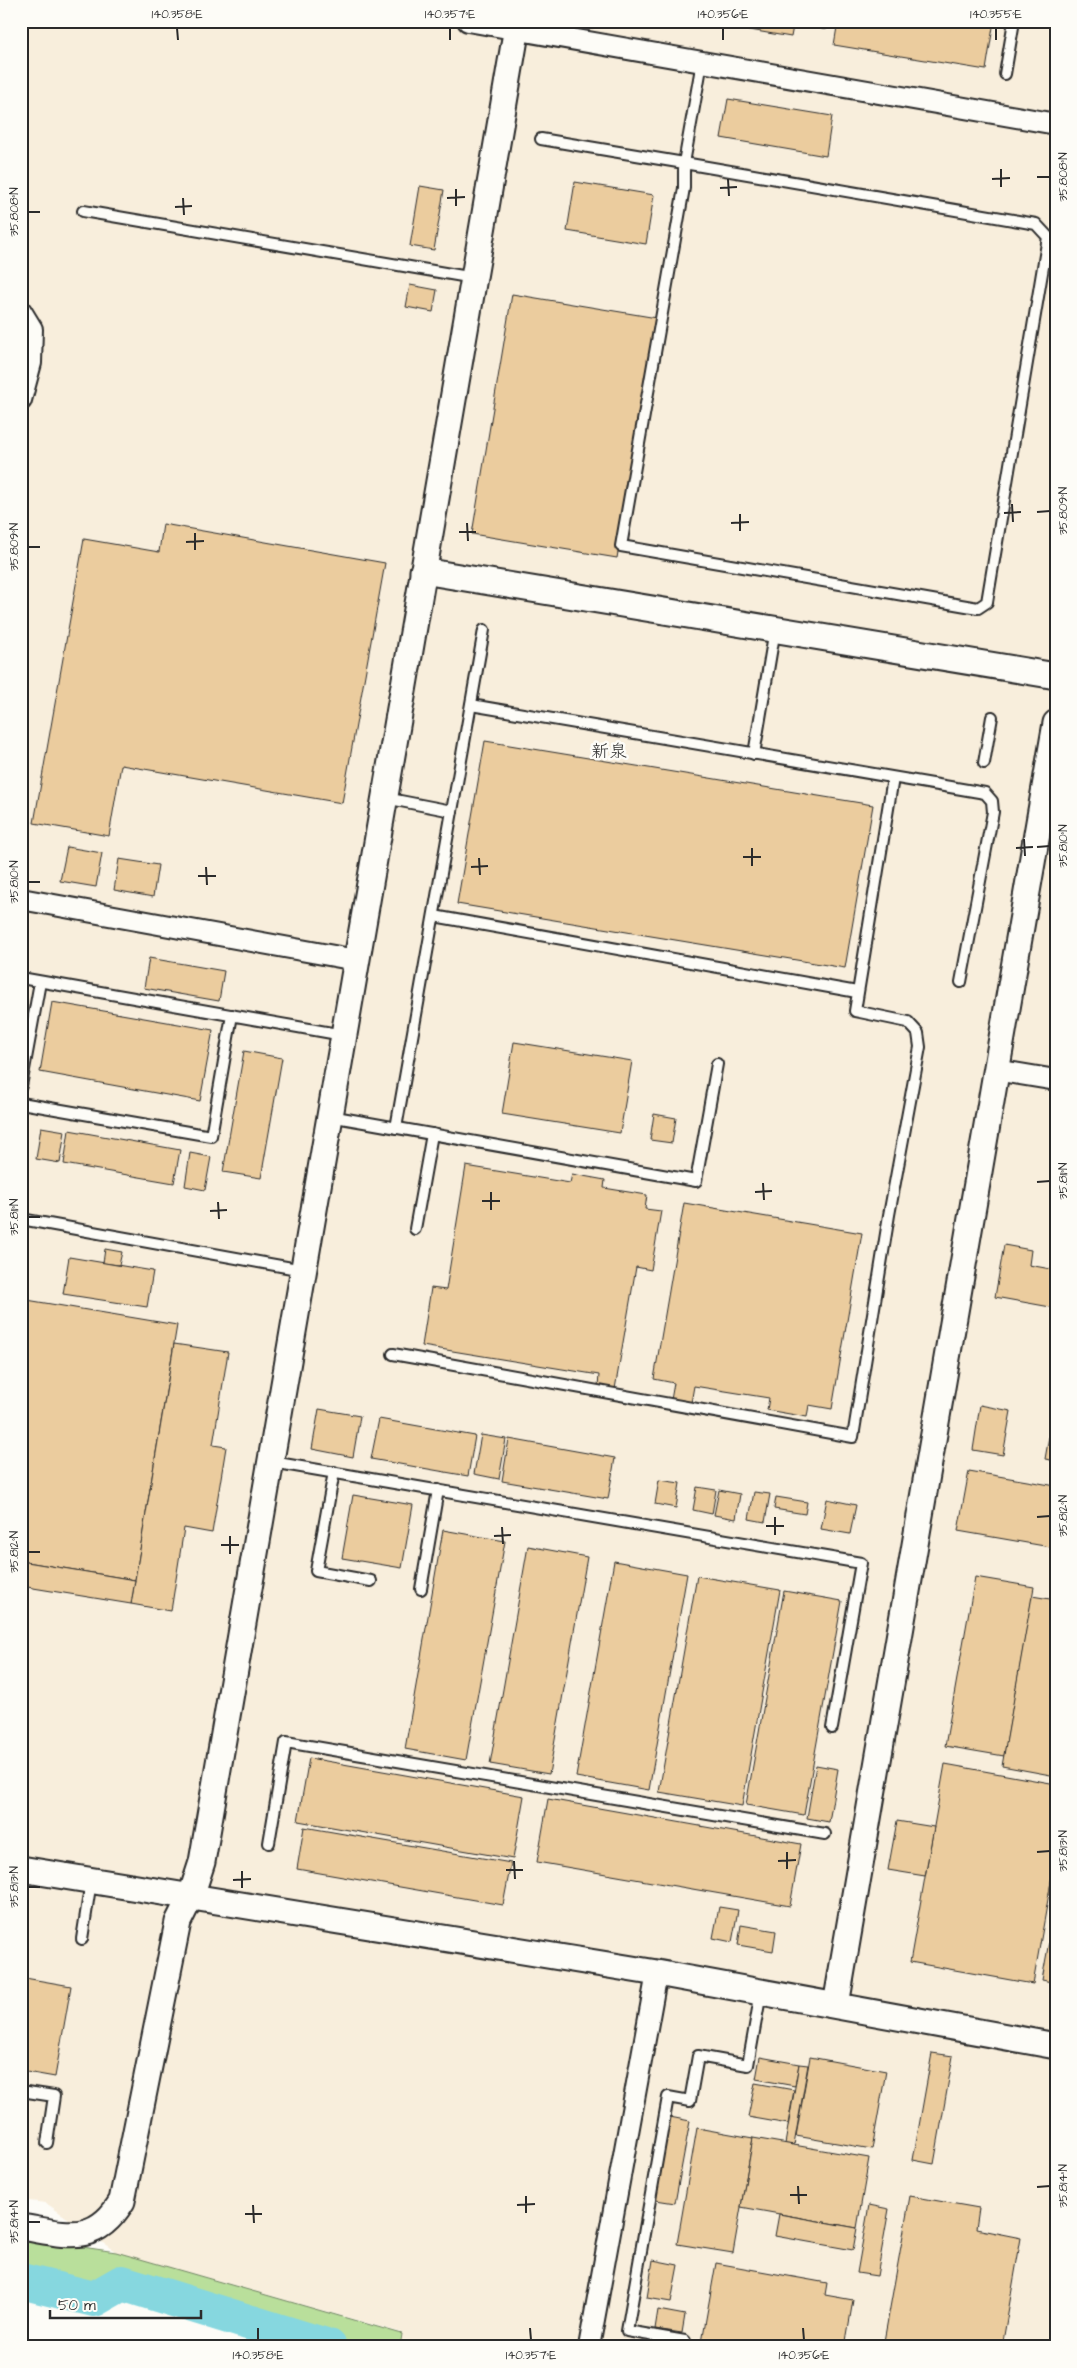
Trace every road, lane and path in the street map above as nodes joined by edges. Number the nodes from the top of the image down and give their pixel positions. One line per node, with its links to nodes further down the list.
1 (468, 21): 3 (street)
2 (1014, 21): 5 (lane)
3 (518, 26): 4 (street); 10 (street)
4 (702, 62): 6 (street); 8 (lane)
5 (1005, 74)
6 (1056, 124)
7 (541, 139): 8 (lane)
8 (684, 164): 8 (lane)
9 (83, 211): 10 (lane)
10 (474, 278): 13 (street)
11 (21, 311): 12 (street)
12 (21, 400)
13 (423, 571): 14 (street); 23 (street)
14 (775, 629): 16 (street); 20 (lane)
15 (484, 630): 17 (lane)
16 (1056, 676)
17 (472, 705): 20 (lane); 24 (lane)
18 (992, 718): 21 (lane)
19 (1056, 723): 36 (street)
20 (754, 754): 22 (lane)
21 (984, 763)
22 (893, 778): 30 (lane); 31 (lane)
23 (384, 798): 24 (lane); 27 (street)
24 (452, 811): 26 (lane)
25 (21, 899): 27 (street)
26 (434, 916): 31 (lane); 41 (lane)
27 (356, 960): 33 (street)
28 (21, 978): 29 (lane)
29 (40, 982): 32 (lane); 34 (lane)
30 (961, 982)
31 (858, 992): 46 (lane)
32 (232, 1015): 33 (lane); 39 (lane)
33 (343, 1035): 40 (street)
34 (26, 1037): 38 (lane)
35 (717, 1064): 42 (lane)
36 (995, 1070): 37 (street); 61 (street)
37 (1056, 1080)
38 (21, 1086)
39 (21, 1103)
40 (330, 1116): 41 (lane); 45 (street)
41 (396, 1128): 42 (lane)
42 (432, 1134): 44 (lane)
43 (21, 1219): 45 (lane)
44 (415, 1229)
45 (303, 1270): 47 (street)
46 (393, 1354)
47 (271, 1462): 48 (lane); 57 (street)
48 (334, 1472): 49 (lane); 50 (lane)
49 (438, 1490): 51 (lane); 52 (lane)
50 (371, 1581)
51 (421, 1589)
52 (832, 1728)
53 (825, 1834): 54 (lane)
54 (269, 1843)
55 (21, 1869): 56 (street)
56 (92, 1880): 57 (street); 58 (lane)
57 (191, 1896): 59 (street); 65 (street)
58 (82, 1939)
59 (657, 1973): 60 (street); 67 (street)
60 (761, 1991): 61 (street); 66 (lane)
61 (836, 2005): 62 (street)
62 (1056, 2046)
63 (21, 2092): 64 (lane)
64 (47, 2143)
65 (21, 2227)
66 (685, 2341)
67 (589, 2347)

